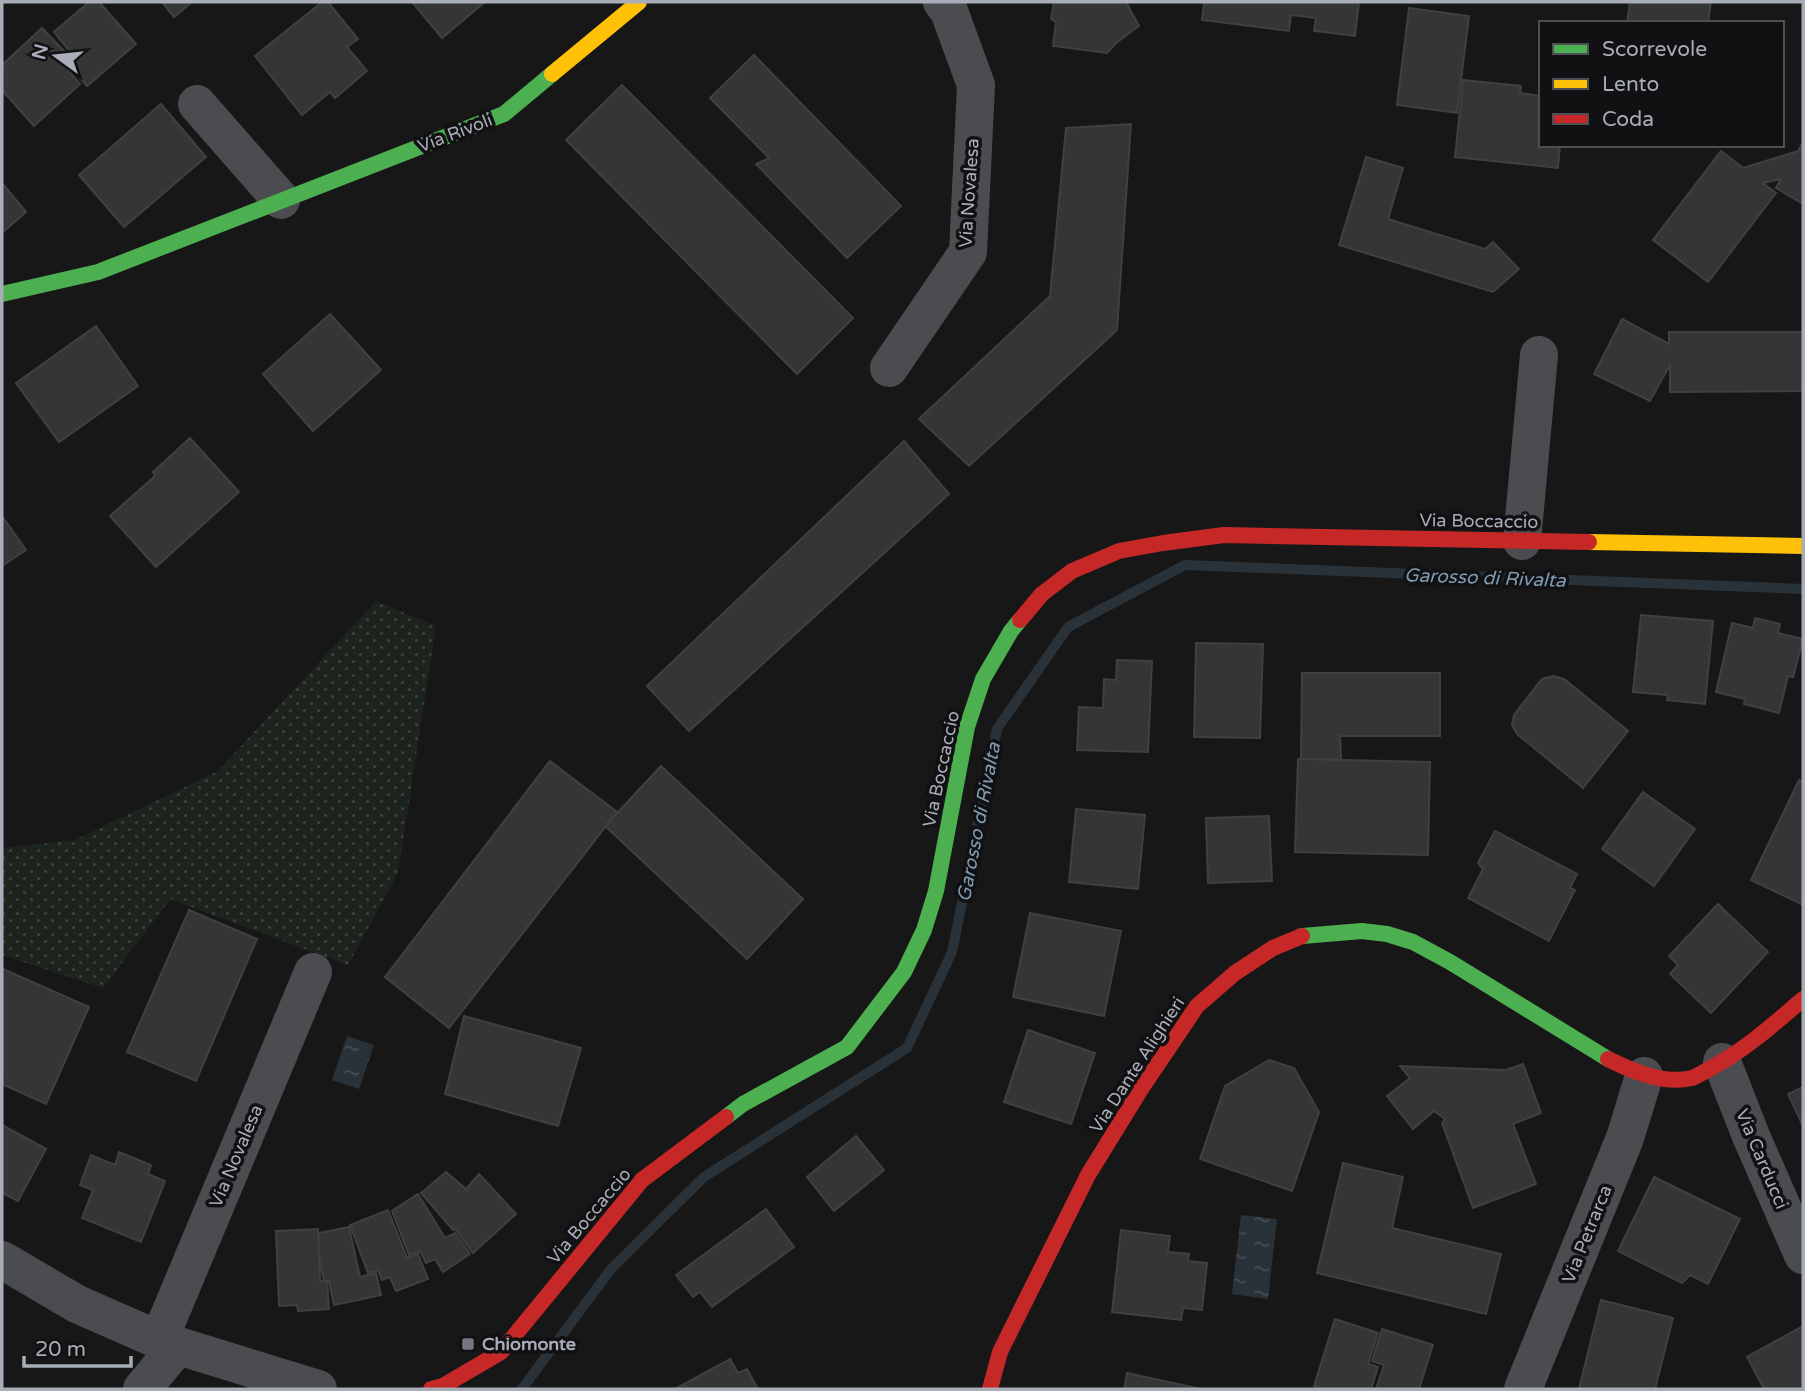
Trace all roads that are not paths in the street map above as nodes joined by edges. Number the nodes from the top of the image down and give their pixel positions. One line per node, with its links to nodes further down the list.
1 (639, 2): 4 (street, Via Rivoli)
2 (942, 2): 7 (street, Via Novalesa)
3 (197, 104): 4 (street)
4 (281, 200): 5 (street, Via Rivoli)
5 (2, 294)
6 (1539, 355): 8 (street)
7 (889, 368)
8 (1522, 541): 9 (street, Via Boccaccio); 20 (street, Via Boccaccio)
9 (1803, 546)
10 (313, 972): 17 (street, Via Novalesa)
11 (1803, 999): 12 (street)
12 (1707, 1070): 13 (street, Via Dante Alighieri); 14 (street); 15 (street, Via Carducci)
13 (1644, 1076): 14 (street, Via Petrarca); 21 (street, Via Dante Alighieri)
14 (1625, 1138): 22 (street, Via Petrarca)
15 (1803, 1255)
16 (2, 1260): 17 (street)
17 (168, 1343): 18 (street, Via Novalesa); 19 (street)
18 (142, 1389)
19 (318, 1389)
20 (431, 1389)
21 (990, 1389)
22 (1523, 1389)

